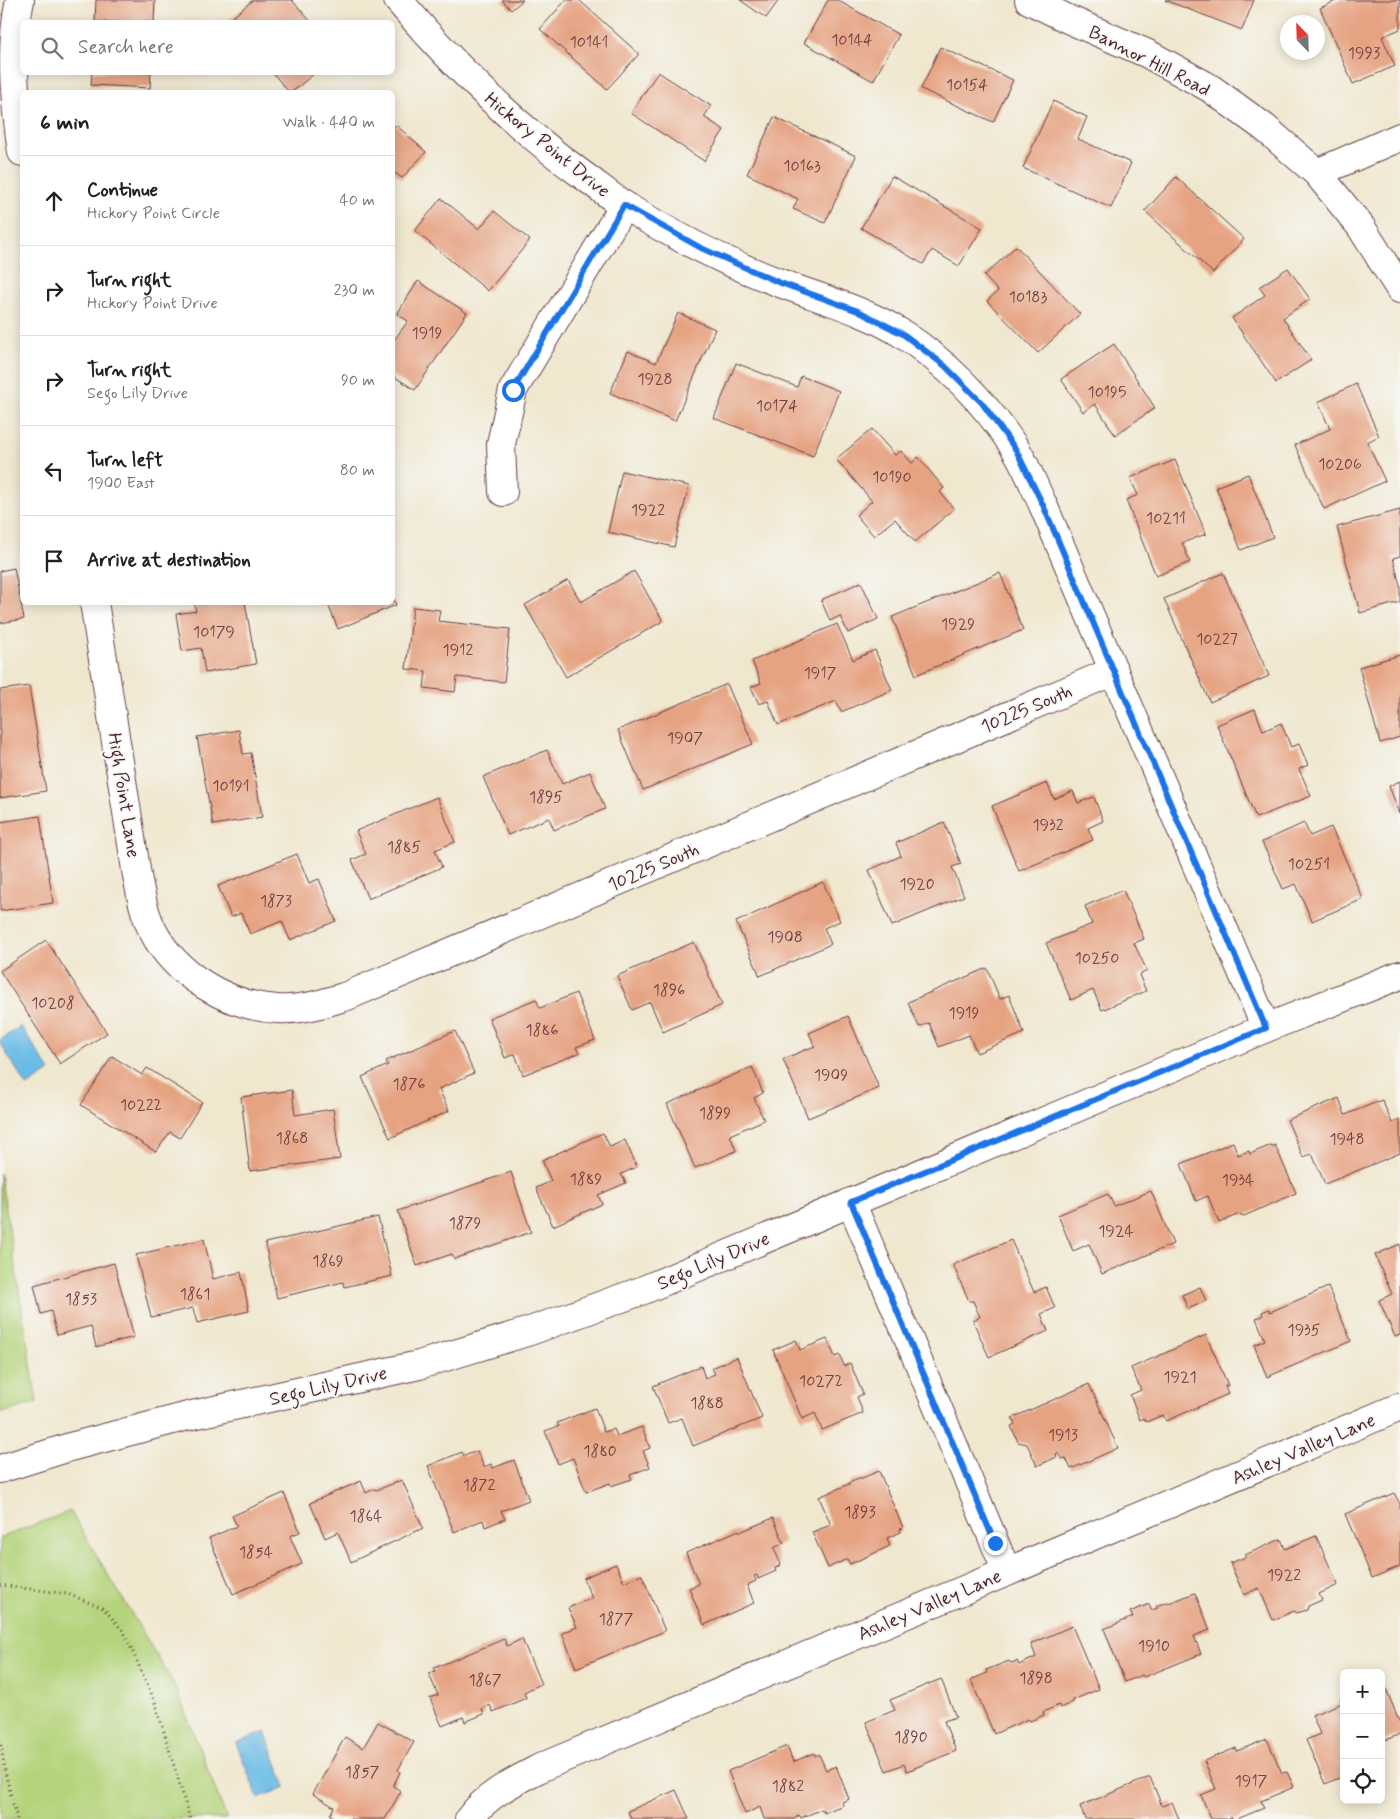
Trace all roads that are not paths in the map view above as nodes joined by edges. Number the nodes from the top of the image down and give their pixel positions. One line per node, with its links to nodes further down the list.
1 (20, 0): 6 (street)
2 (398, 0): 8 (street, Hickory Point Drive)
3 (1029, 0): 4 (street, Bannor Hill Road)
4 (1075, 10): 7 (street, Bannor Hill Road)
5 (1400, 137): 7 (street)
6 (20, 138)
7 (1317, 174): 9 (street, Bannor Hill Road)
8 (624, 205): 10 (street); 12 (street, Hickory Point Drive)
9 (1400, 289)
10 (503, 492)
11 (94, 605): 13 (street, High Point Lane)
12 (1114, 671): 13 (street, 10225 South); 15 (street, Hickory Point Drive)
13 (188, 974)
14 (1400, 975): 15 (street, Sego Lily Drive)
15 (1266, 1028): 16 (street, Sego Lily Drive)
16 (851, 1202): 18 (street, Sego Lily Drive); 19 (street)
17 (1400, 1407): 19 (street, Ashley Valley Lane)
18 (0, 1469)
19 (1007, 1572): 20 (street, Ashley Valley Lane)
20 (469, 1819)

